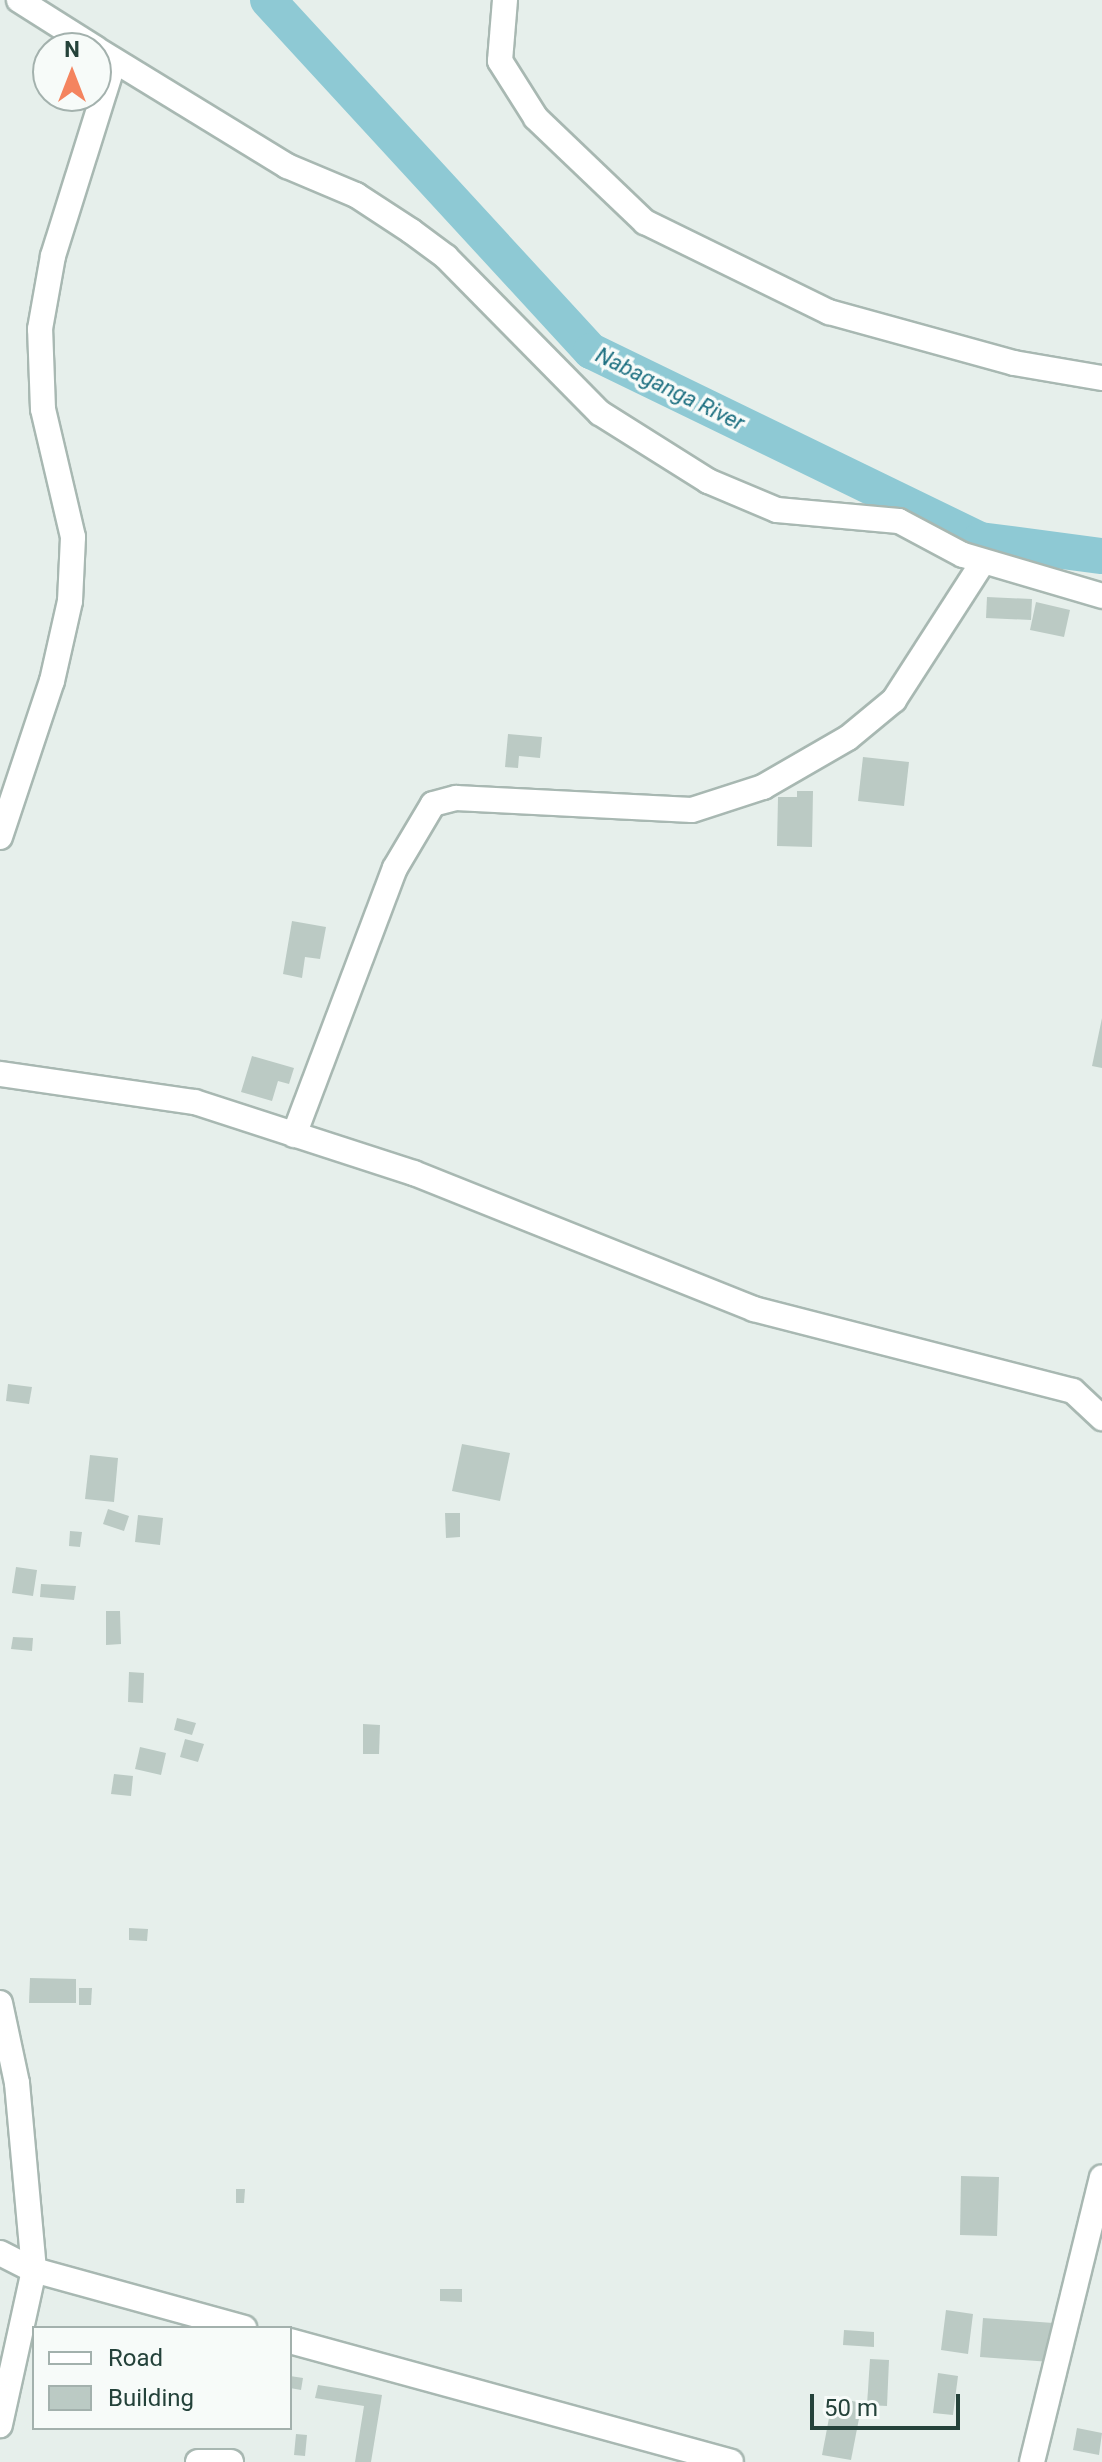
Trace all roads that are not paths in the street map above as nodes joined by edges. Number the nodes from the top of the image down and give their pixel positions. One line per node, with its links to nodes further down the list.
1 (19, 0): 3 (street)
2 (505, 0): 6 (street)
3 (70, 32)
4 (112, 58): 7 (street)
5 (88, 112): 9 (street)
6 (1102, 378)
7 (983, 562): 8 (street); 11 (street)
8 (1102, 596)
9 (0, 837)
10 (0, 1074): 11 (street)
11 (294, 1135): 12 (street)
12 (1102, 1418)
13 (0, 2003): 16 (street)
14 (1102, 2177): 23 (street)
15 (0, 2253): 16 (street)
16 (34, 2270): 17 (street); 19 (street)
17 (237, 2326)
18 (292, 2342): 22 (street)
19 (0, 2425)
20 (198, 2462): 21 (street)
21 (231, 2462)
22 (731, 2462)
23 (1032, 2462)

